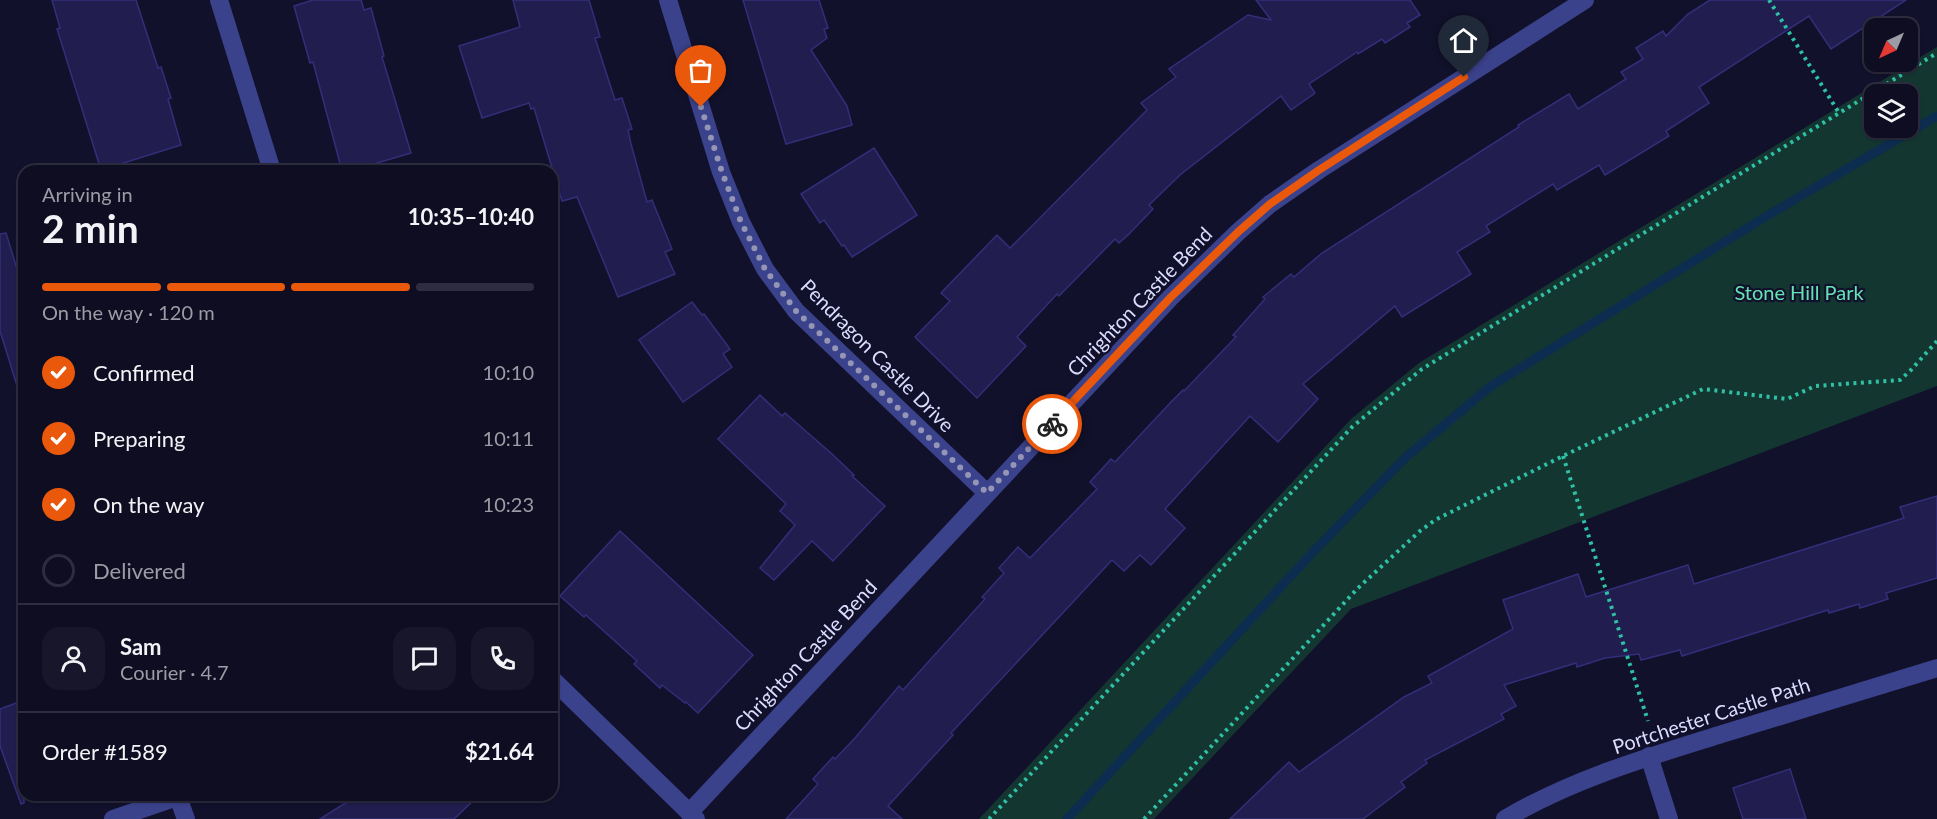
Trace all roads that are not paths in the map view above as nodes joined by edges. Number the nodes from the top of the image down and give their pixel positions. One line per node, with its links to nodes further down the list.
1 (219, 0): 4 (street)
2 (668, 0): 5 (street, Pendragon Castle Drive)
3 (1585, 0): 5 (street, Chrighton Castle Bend)
4 (270, 165)
5 (987, 493): 11 (street, Chrighton Castle Bend)
6 (1937, 668): 8 (street, Portchester Castle Path)
7 (558, 685): 11 (street)
8 (1649, 756): 14 (street, Portchester Castle Path); 15 (street)
9 (166, 801): 12 (street)
10 (182, 801): 13 (street)
11 (693, 816)
12 (113, 819)
13 (186, 819)
14 (1505, 819)
15 (1669, 819)

